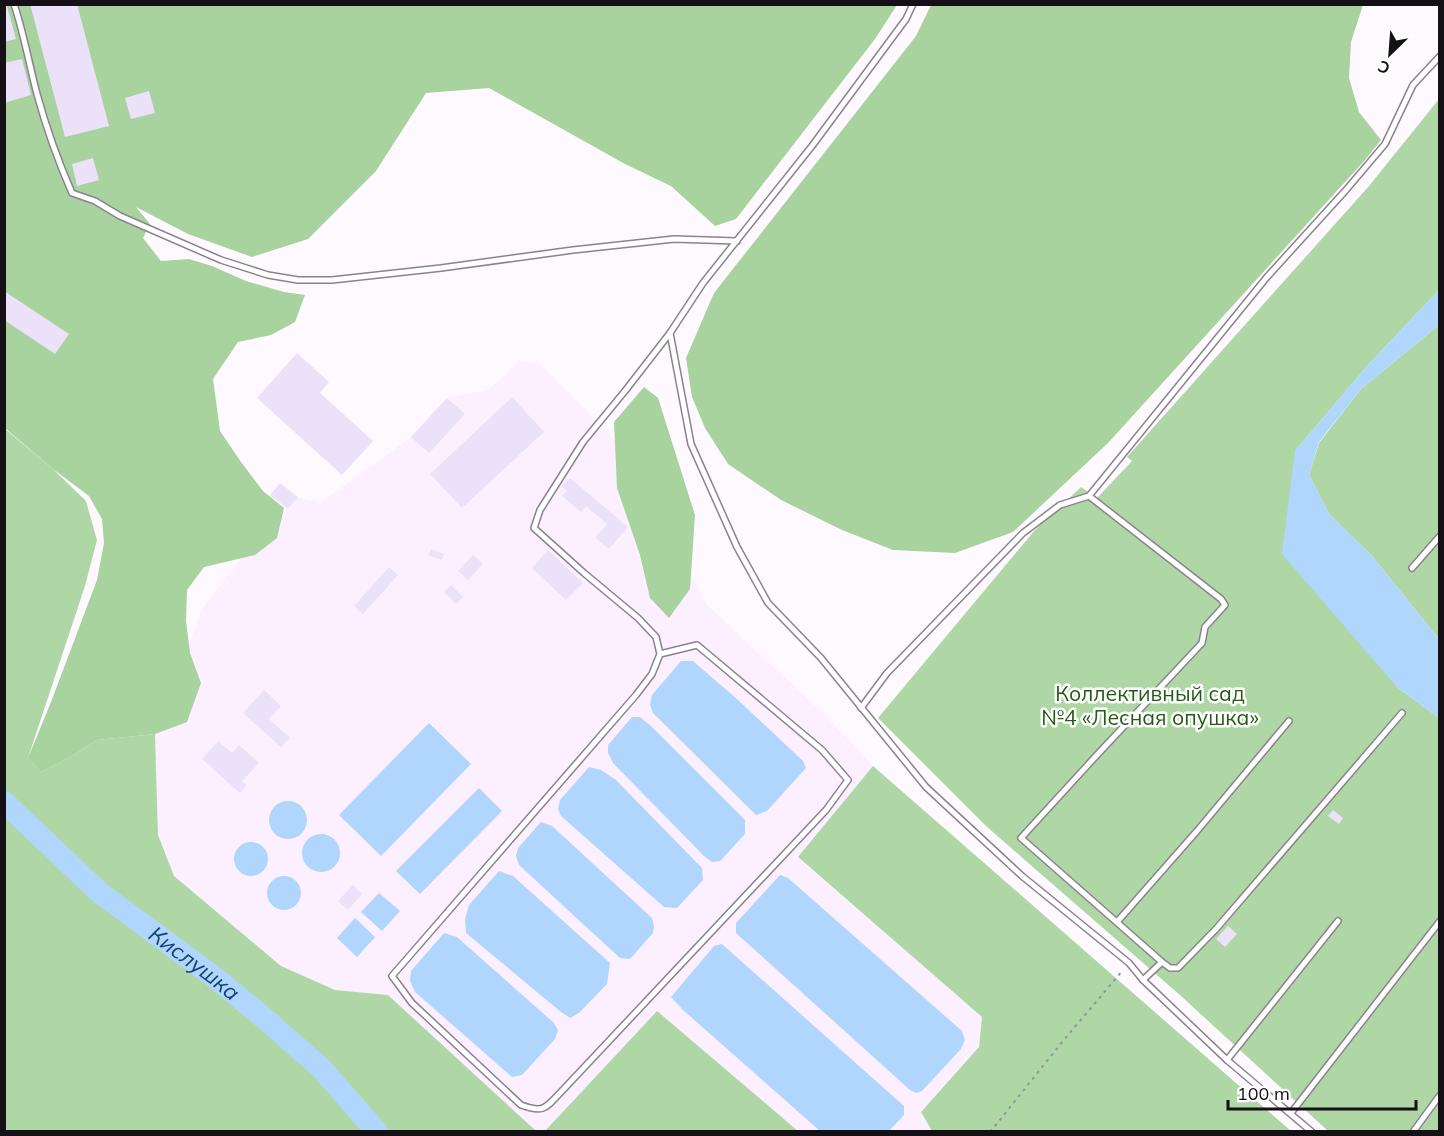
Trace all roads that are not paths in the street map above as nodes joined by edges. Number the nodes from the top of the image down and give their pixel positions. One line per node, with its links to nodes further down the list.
1 (14, 4): 4 (lane)
2 (913, 4): 4 (lane)
3 (1440, 56): 6 (lane)
4 (737, 241): 5 (lane)
5 (670, 333): 9 (lane); 10 (lane)
6 (1089, 496): 10 (lane); 15 (lane)
7 (1440, 536): 8 (lane)
8 (1412, 568)
9 (660, 654): 9 (lane)
10 (861, 708): 17 (lane)
11 (1402, 712): 16 (lane)
12 (1289, 721): 15 (lane)
13 (1338, 921): 18 (lane)
14 (1440, 921): 20 (lane)
15 (1117, 922): 16 (lane)
16 (1162, 962): 17 (lane)
17 (1143, 980): 18 (lane)
18 (1227, 1060): 20 (lane)
19 (1440, 1095): 22 (lane)
20 (1291, 1113): 21 (lane)
21 (1312, 1131)
22 (1413, 1131)

